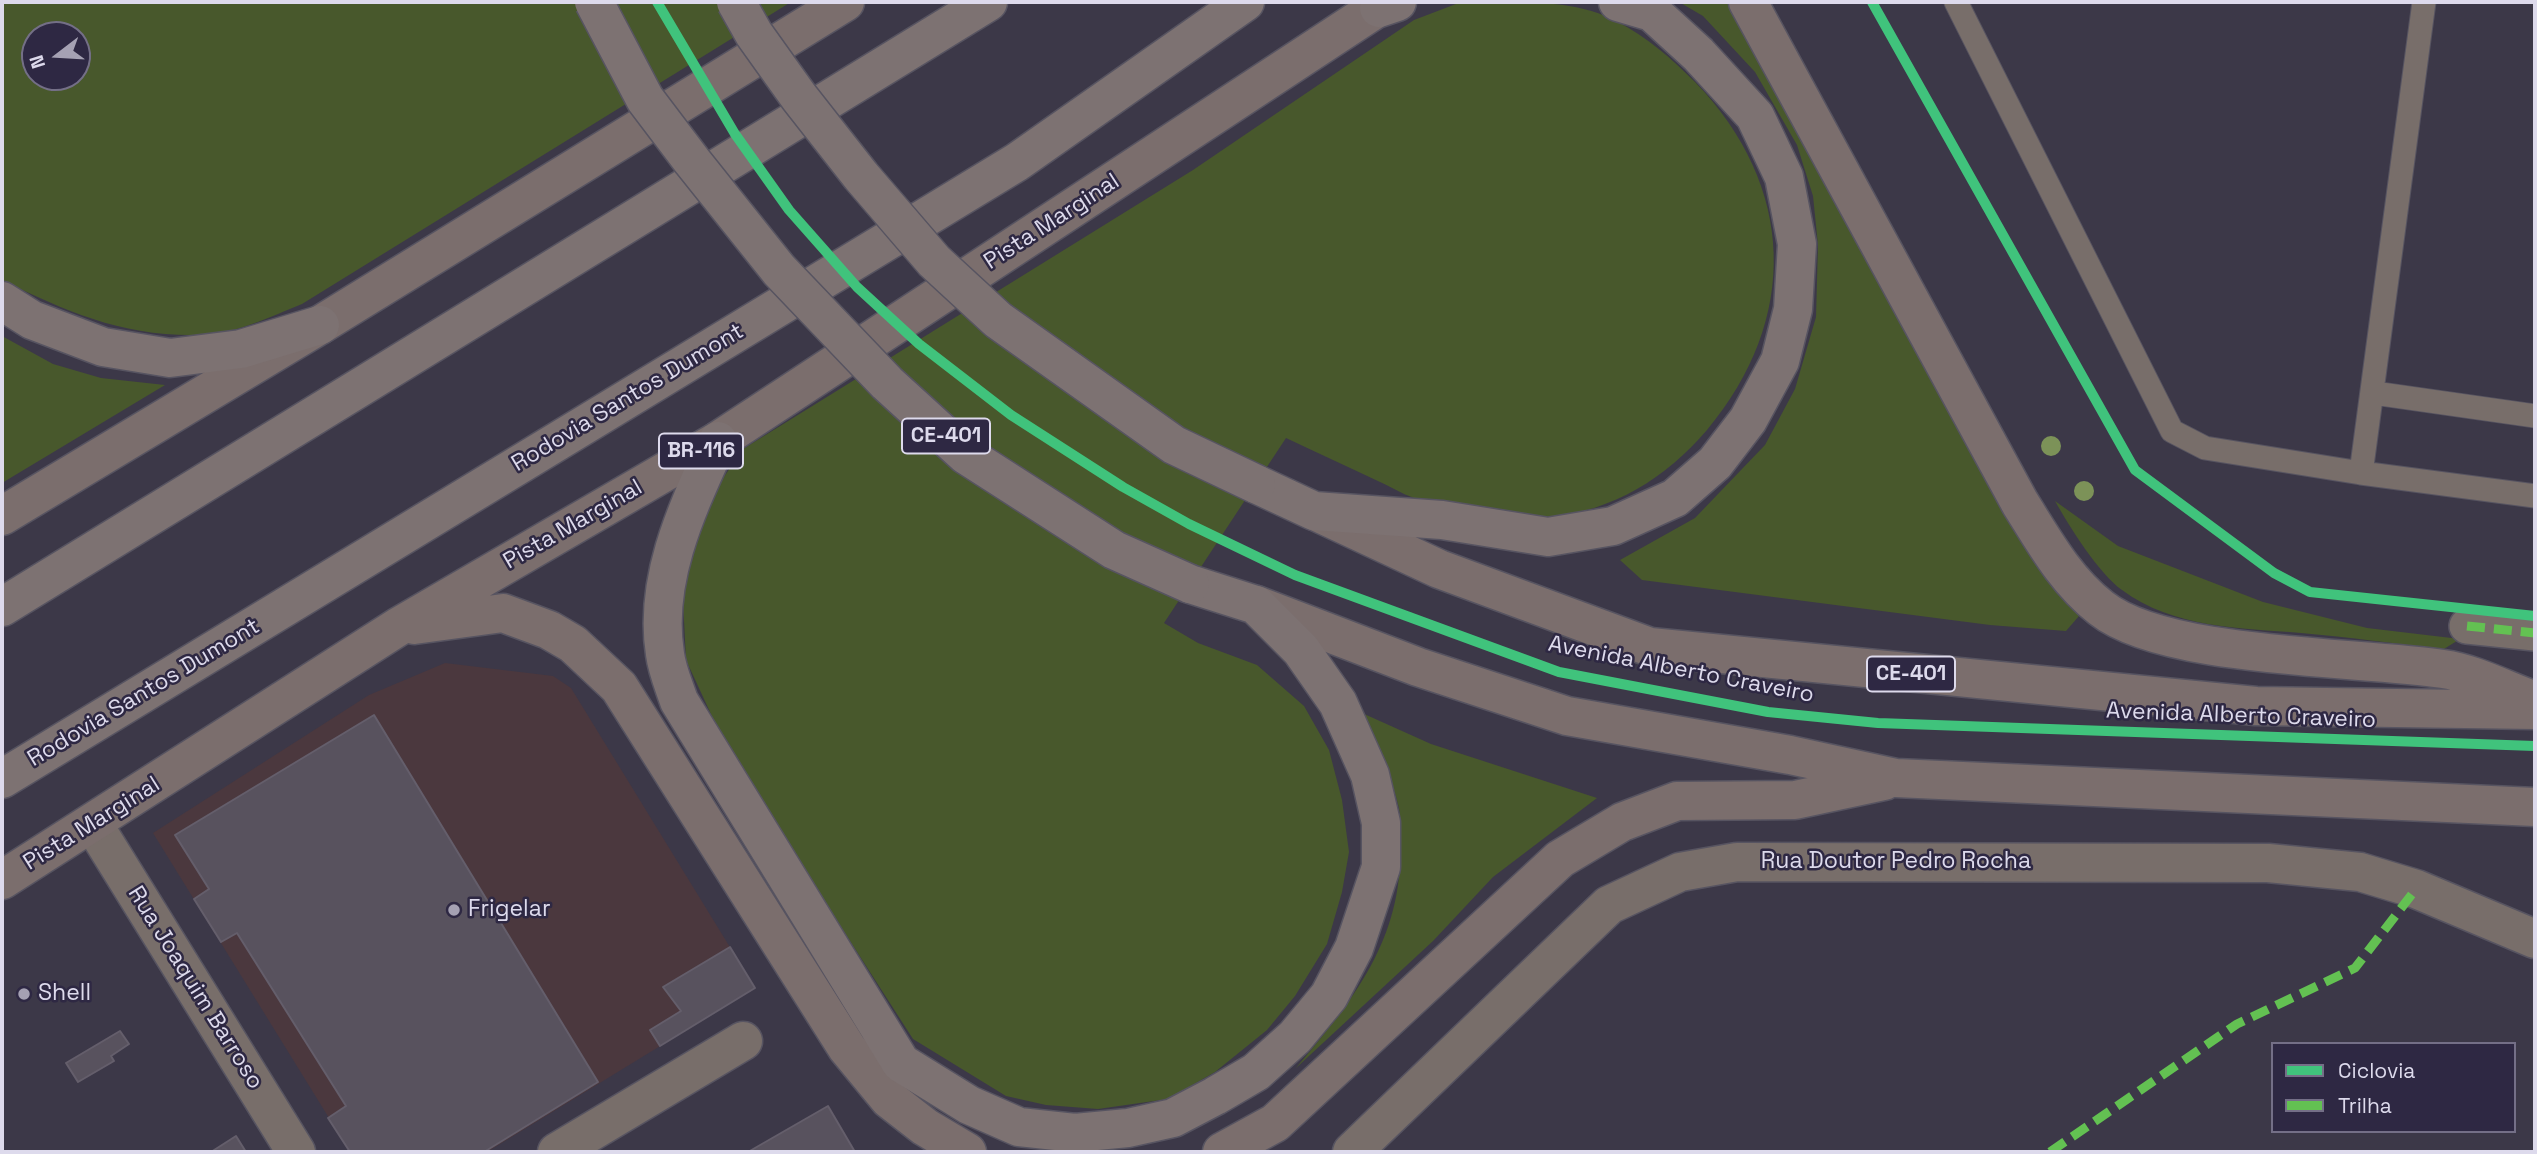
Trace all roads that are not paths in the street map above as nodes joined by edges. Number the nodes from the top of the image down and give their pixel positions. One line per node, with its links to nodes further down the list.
1 (594, 2): 20 (highway, CE-401, bridge)
2 (736, 2): 18 (highway, Avenida Alberto Craveiro / CE-401, bridge)
3 (845, 2): 12 (main road)
4 (988, 2): 21 (highway)
5 (1245, 2): 28 (highway, Rodovia Santos Dumont)
6 (1618, 2): 18 (highway)
7 (1748, 2): 25 (main road)
8 (1956, 2): 16 (lane)
9 (2424, 2): 13 (lane)
10 (1387, 4): 15 (main road, Pista Marginal / BR-116)
11 (2, 301): 12 (highway)
12 (320, 325): 19 (main road)
13 (2374, 393): 14 (lane); 16 (lane)
14 (2535, 416)
15 (718, 441): 20 (highway); 23 (main road, Pista Marginal / BR-116)
16 (2361, 474): 17 (lane)
17 (2535, 496)
18 (1314, 511): 26 (main road, Avenida Alberto Craveiro / CE-401)
19 (2, 516)
20 (1256, 605): 27 (main road, CE-401)
21 (2, 607)
22 (2467, 626): 24 (street)
23 (398, 627): 30 (main road, Pista Marginal / BR-116); 36 (main road)
24 (2535, 633)
25 (2535, 701)
26 (2535, 710)
27 (1896, 778): 29 (main road, CE-401); 37 (main road)
28 (2, 779)
29 (2535, 807)
30 (93, 824): 31 (main road, Pista Marginal / BR-116); 34 (street, Rua Joaquim Barroso)
31 (2, 880)
32 (2535, 939): 38 (street, Rua Doutor Pedro Rocha)
33 (743, 1041): 35 (street)
34 (296, 1152)
35 (557, 1152)
36 (967, 1152)
37 (1222, 1152)
38 (1352, 1152)

